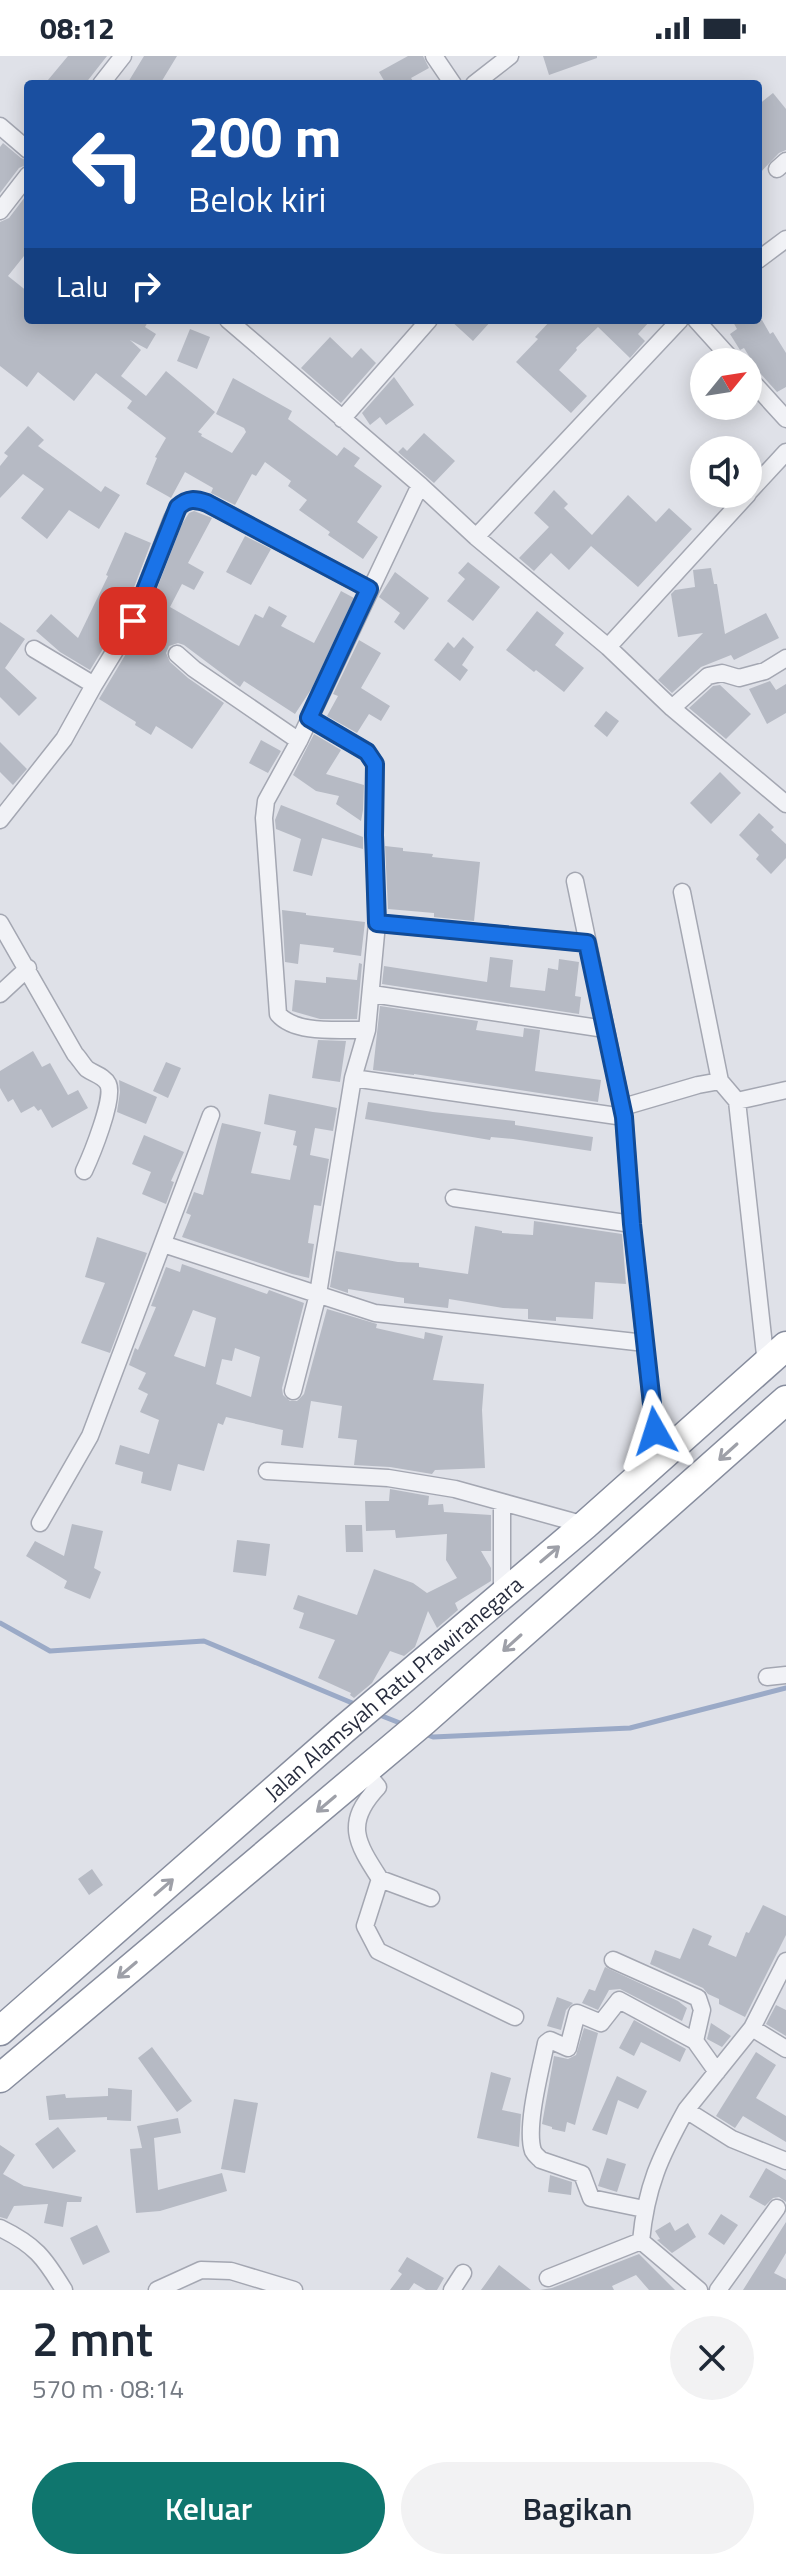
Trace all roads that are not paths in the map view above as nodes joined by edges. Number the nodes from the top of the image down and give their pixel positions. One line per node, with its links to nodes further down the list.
1 (123, 56): 4 (street)
2 (434, 56): 5 (street)
3 (510, 56): 6 (street)
4 (104, 80)
5 (450, 80)
6 (479, 80)
7 (0, 126): 8 (street)
8 (24, 147)
9 (24, 180): 10 (street)
10 (0, 211)
11 (786, 239): 12 (street)
12 (762, 257)
13 (233, 324): 19 (street)
14 (425, 324): 19 (street)
15 (676, 324): 25 (street)
16 (700, 324): 17 (street)
17 (721, 348)
18 (762, 392): 20 (street)
19 (342, 419): 23 (street)
20 (786, 419)
21 (786, 452): 22 (street)
22 (762, 479)
23 (420, 485): 25 (street); 26 (street)
24 (735, 508): 27 (street)
25 (476, 537): 27 (street)
26 (369, 589): 31 (street); 33 (street)
27 (608, 647): 32 (street)
28 (34, 649): 31 (street)
29 (177, 654): 34 (street)
30 (786, 658): 32 (street)
31 (94, 685): 36 (street)
32 (672, 708): 35 (street)
33 (309, 718): 34 (street); 40 (street)
34 (299, 741): 46 (street)
35 (786, 804)
36 (0, 820)
37 (575, 881): 41 (street)
38 (682, 892): 48 (street)
39 (0, 923): 42 (street)
40 (377, 923): 41 (street); 44 (street)
41 (587, 943): 45 (street)
42 (28, 968): 43 (street); 53 (street)
43 (0, 994)
44 (372, 994): 45 (street); 46 (street)
45 (605, 1029): 51 (street)
46 (367, 1030): 47 (street)
47 (353, 1078): 51 (street); 57 (street)
48 (720, 1081): 50 (street); 51 (street)
49 (786, 1090): 50 (street)
50 (737, 1101): 59 (street)
51 (624, 1112): 55 (street)
52 (211, 1115): 56 (street)
53 (84, 1171)
54 (454, 1198): 55 (street)
55 (632, 1224): 58 (street)
56 (163, 1244): 57 (street); 65 (street)
57 (318, 1294): 58 (street); 60 (street)
58 (645, 1343): 62 (street)
59 (776, 1355): 62 (highway, Jalan Alamsyah Ratu Prawiranegara)
60 (293, 1391)
61 (786, 1400): 70 (highway, Jalan Alamsyah Ratu Prawiranegara, one-way to 70)
62 (658, 1461): 66 (highway, Jalan Alamsyah Ratu Prawiranegara)
63 (267, 1471): 64 (street)
64 (502, 1502): 66 (street); 67 (street)
65 (40, 1523)
66 (585, 1525): 67 (highway, Jalan Alamsyah Ratu Prawiranegara, one-way to 66)
67 (502, 1596): 77 (highway, Jalan Alamsyah Ratu Prawiranegara, one-way to 67)
68 (786, 1675): 69 (street)
69 (767, 1677)
70 (375, 1762): 71 (street); 81 (highway, Jalan Alamsyah Ratu Prawiranegara, one-way to 81)
71 (380, 1879): 72 (street); 75 (street)
72 (431, 1898)
73 (613, 1960): 78 (street)
74 (786, 1961): 76 (street)
75 (515, 2017)
76 (752, 2028): 79 (street); 80 (street)
77 (0, 2031)
78 (695, 2041): 80 (street); 85 (street)
79 (786, 2049)
80 (717, 2072): 82 (street)
81 (0, 2078)
82 (686, 2110): 83 (street); 85 (street)
83 (786, 2161)
84 (777, 2208): 95 (street)
85 (644, 2209): 87 (street)
86 (0, 2228): 90 (street)
87 (641, 2241): 89 (street); 94 (street)
88 (463, 2273): 93 (street)
89 (548, 2278)
90 (64, 2290)
91 (157, 2290): 92 (street)
92 (294, 2290)
93 (452, 2290)
94 (699, 2290)
95 (718, 2290)

